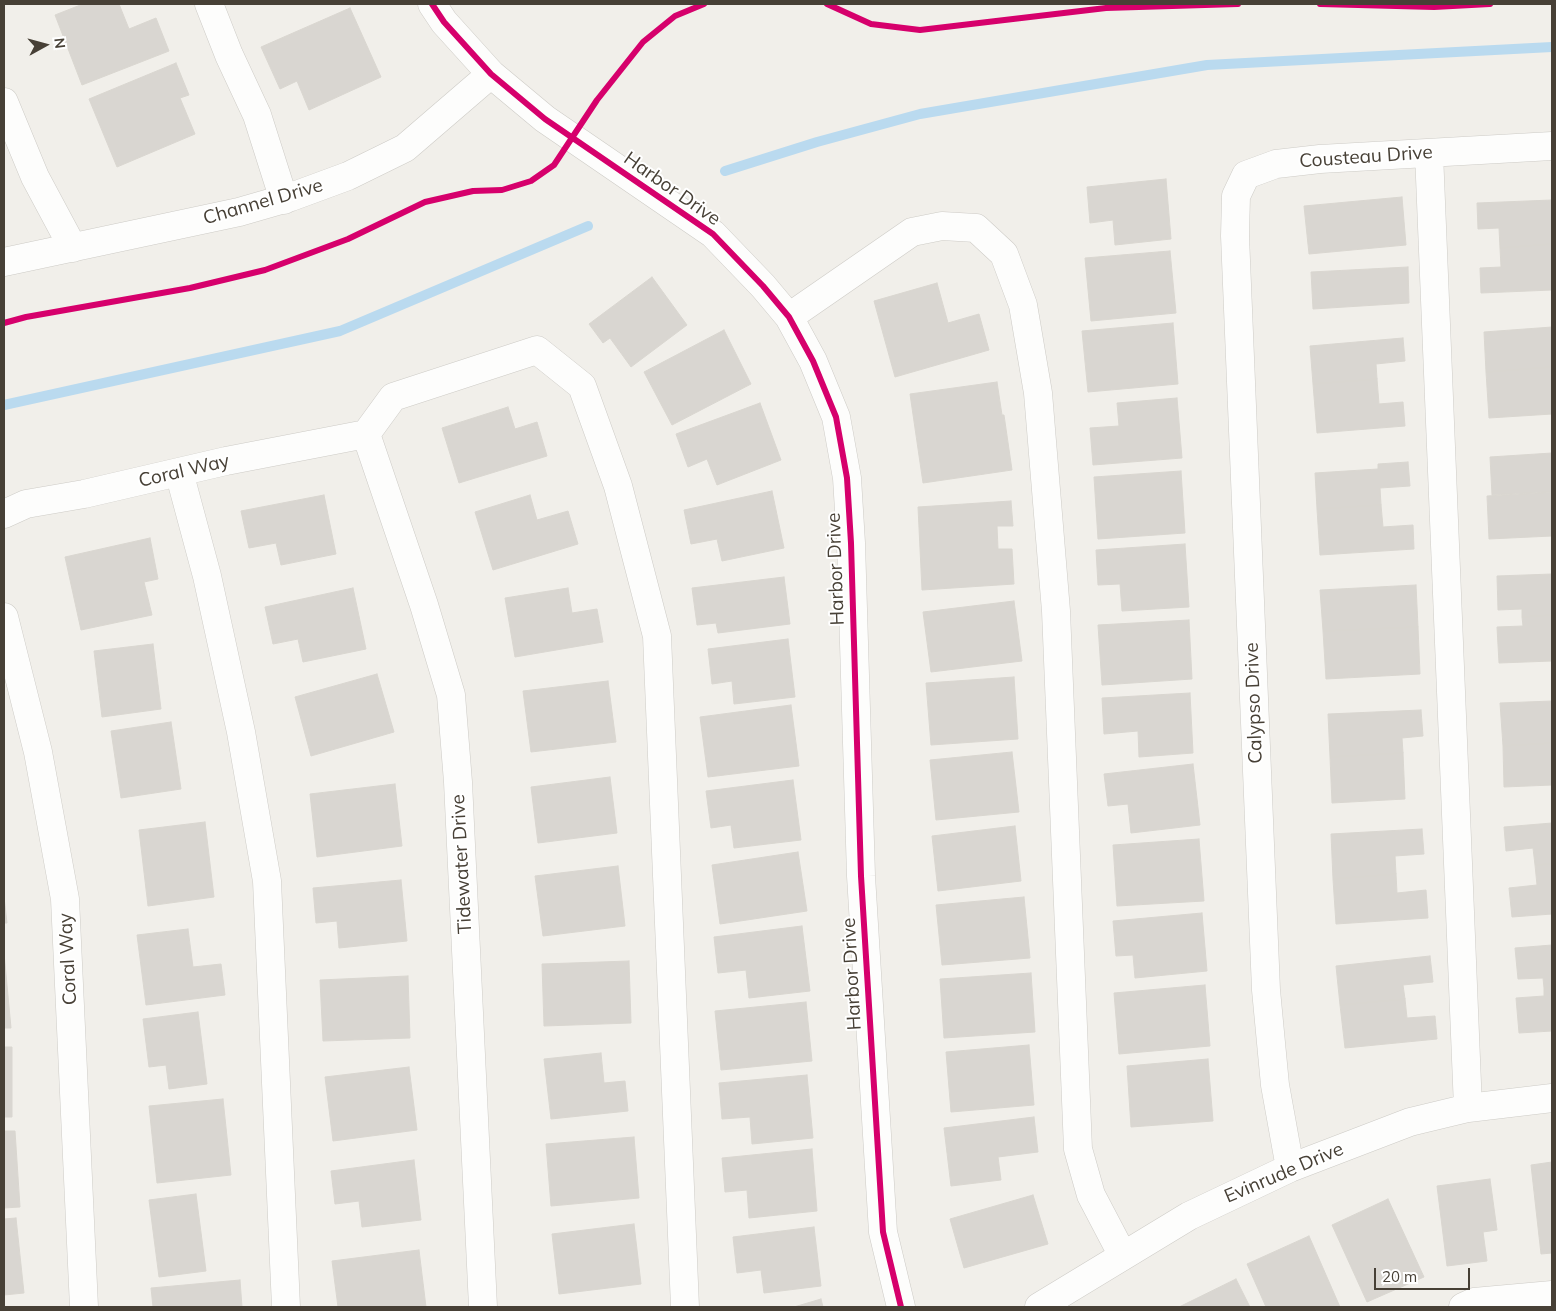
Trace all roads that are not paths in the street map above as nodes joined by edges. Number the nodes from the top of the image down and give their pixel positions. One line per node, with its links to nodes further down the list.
1 (209, 4): 7 (street)
2 (432, 4): 3 (street, Harbor Drive)
3 (491, 74): 7 (street, Channel Drive); 11 (street, Harbor Drive)
4 (4, 102): 9 (street)
5 (1552, 146): 6 (street, Cousteau Drive)
6 (1429, 153): 8 (street, Cousteau Drive); 17 (street)
7 (284, 200): 9 (street, Channel Drive)
8 (1235, 236): 18 (street, Calypso Drive)
9 (72, 248): 10 (street, Channel Drive)
10 (4, 262)
11 (789, 317): 19 (street); 25 (street, Harbor Drive)
12 (366, 434): 13 (street, Coral Way); 23 (street, Tidewater Drive); 24 (street)
13 (179, 472): 14 (street, Coral Way); 22 (street)
14 (4, 514)
15 (4, 617): 21 (street, Coral Way)
16 (1552, 1098): 17 (street, Evinrude Drive)
17 (1468, 1108): 18 (street, Evinrude Drive)
18 (1290, 1168): 19 (street, Evinrude Drive)
19 (1123, 1256): 26 (street, Evinrude Drive)
20 (1552, 1295): 27 (street)
21 (84, 1307)
22 (286, 1307)
23 (482, 1307)
24 (686, 1307)
25 (901, 1307)
26 (1039, 1307)
27 (1463, 1307)

